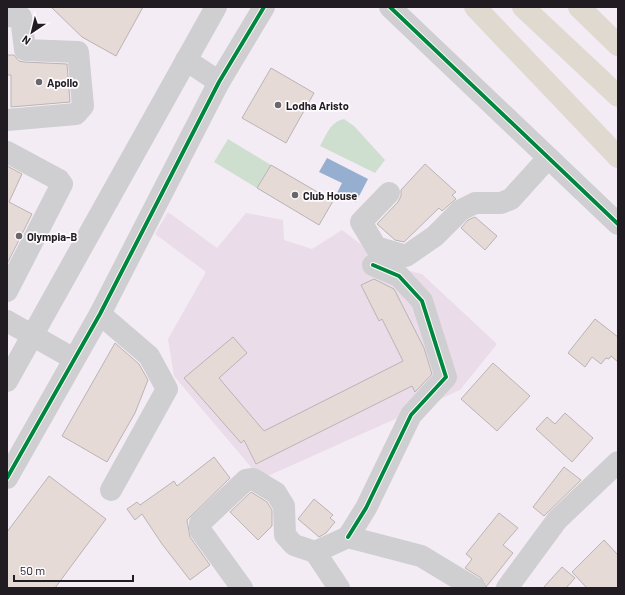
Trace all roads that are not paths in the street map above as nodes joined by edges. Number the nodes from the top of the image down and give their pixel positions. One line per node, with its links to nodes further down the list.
1 (216, 7): 9 (street)
2 (264, 7): 10 (street)
3 (390, 7): 15 (street)
4 (475, 7): 14 (highway)
5 (522, 7): 11 (highway)
6 (579, 7): 8 (highway)
7 (7, 16): 12 (street)
8 (618, 45)
9 (186, 60): 10 (street); 22 (street)
10 (219, 82): 20 (street)
11 (618, 96)
12 (7, 120)
13 (7, 152): 19 (street)
14 (618, 157)
15 (548, 158): 16 (street); 17 (street)
16 (389, 193)
17 (618, 224)
18 (373, 265): 28 (street)
19 (7, 291)
20 (100, 314): 23 (street); 27 (street)
21 (7, 320): 22 (street)
22 (33, 335): 23 (street); 24 (street)
23 (74, 359): 26 (street)
24 (7, 382)
25 (618, 462): 33 (street)
26 (7, 478)
27 (111, 490)
28 (348, 537): 29 (street); 32 (street)
29 (315, 552): 30 (street); 31 (street)
30 (242, 588)
31 (339, 588)
32 (474, 588)
33 (507, 588)

